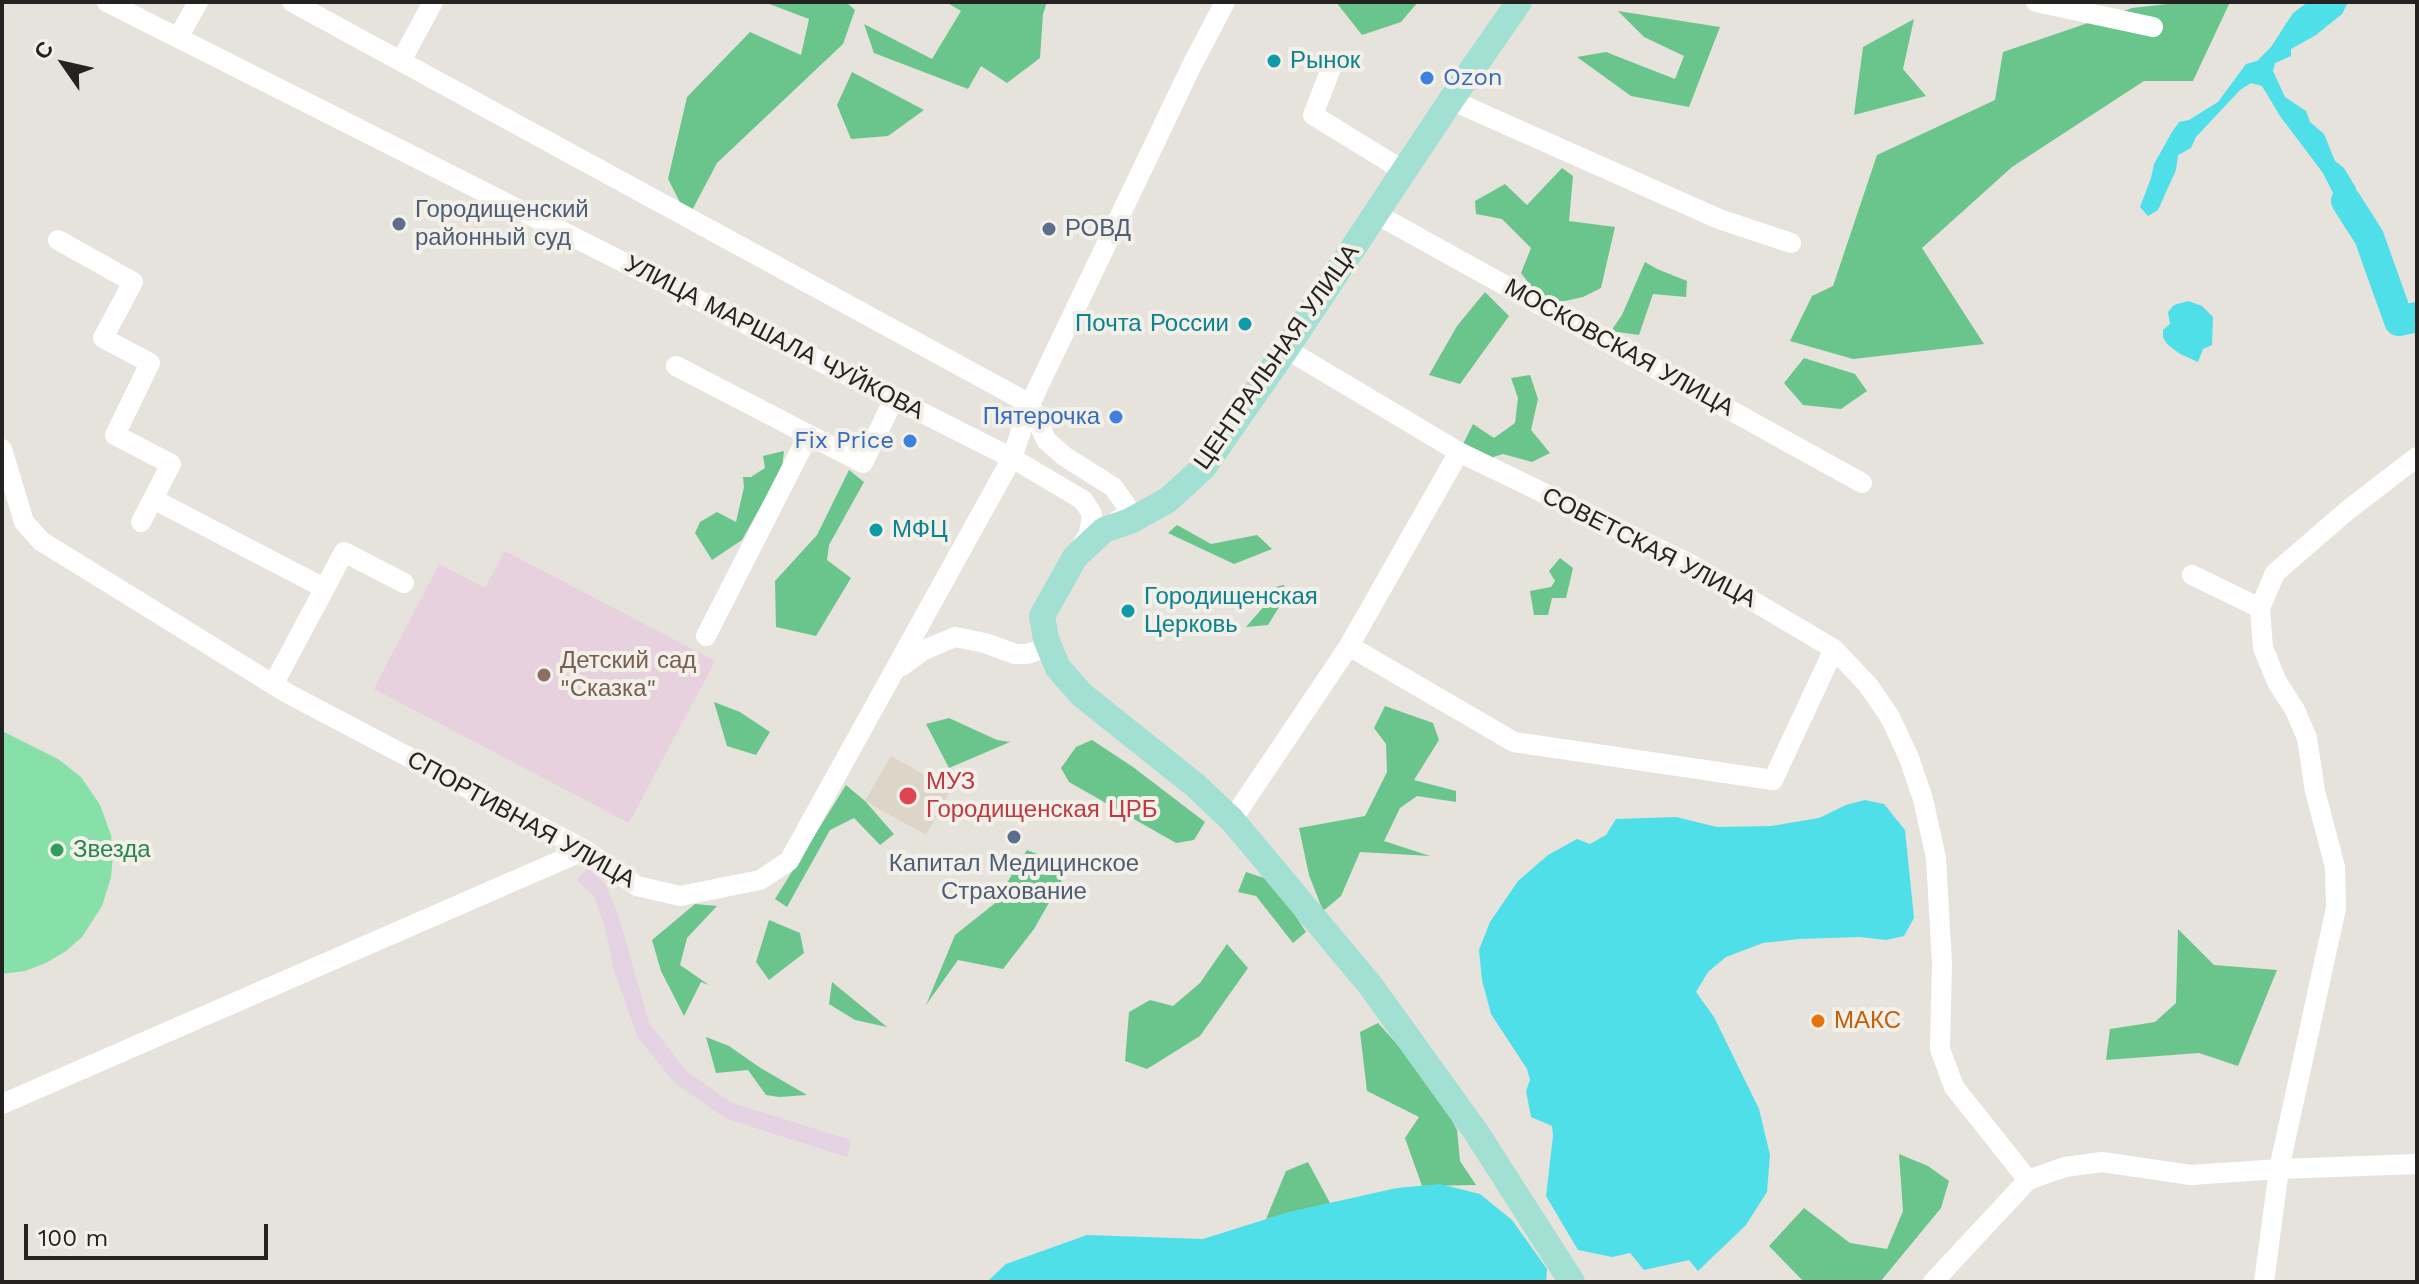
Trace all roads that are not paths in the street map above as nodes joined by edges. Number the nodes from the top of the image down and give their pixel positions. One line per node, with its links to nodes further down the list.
1 (107, 2): 9 (street, УЛИЦА МАРШАЛА ЧУЙКОВА)
2 (198, 2): 9 (street)
3 (292, 2): 10 (street)
4 (433, 2): 10 (street)
5 (1225, 2): 20 (street, СПОРТИВНАЯ УЛИЦА)
6 (1519, 2): 12 (main road, ЦЕНТРАЛЬНАЯ УЛИЦА)
7 (2036, 2): 8 (street)
8 (2153, 27)
9 (178, 38): 19 (street, УЛИЦА МАРШАЛА ЧУЙКОВА)
10 (401, 61): 20 (street)
11 (1330, 71): 13 (street)
12 (1451, 100): 13 (main road, ЦЕНТРАЛЬНАЯ УЛИЦА); 16 (street)
13 (1404, 171): 14 (main road, ЦЕНТРАЛЬНАЯ УЛИЦА)
14 (1376, 214): 17 (main road, ЦЕНТРАЛЬНАЯ УЛИЦА); 26 (street, МОСКОВСКАЯ УЛИЦА)
15 (58, 240): 28 (street)
16 (1791, 243)
17 (1286, 349): 23 (street, СОВЕТСКАЯ УЛИЦА); 29 (main road, ЦЕНТРАЛЬНАЯ УЛИЦА)
18 (676, 366): 21 (street)
19 (894, 399): 21 (street); 25 (street, УЛИЦА МАРШАЛА ЧУЙКОВА)
20 (1030, 404): 25 (street, СПОРТИВНАЯ УЛИЦА); 27 (street)
21 (808, 436): 38 (street)
22 (2, 449): 43 (street, СПОРТИВНАЯ УЛИЦА)
23 (1459, 452): 39 (street); 40 (street, СОВЕТСКАЯ УЛИЦА)
24 (2417, 457): 37 (street)
25 (1012, 458): 30 (street, УЛИЦА МАРШАЛА ЧУЙКОВА); 42 (street, СПОРТИВНАЯ УЛИЦА)
26 (1862, 483)
27 (1113, 487): 29 (street); 31 (street)
28 (153, 499): 32 (street); 36 (street)
29 (1168, 500): 31 (main road, ЦЕНТРАЛЬНАЯ УЛИЦА)
30 (1092, 514): 31 (street); 33 (street)
31 (1130, 521): 33 (main road, ЦЕНТРАЛЬНАЯ УЛИЦА)
32 (141, 522)
33 (1075, 557): 41 (main road, ЦЕНТРАЛЬНАЯ УЛИЦА)
34 (2192, 575): 37 (street)
35 (404, 583): 36 (street)
36 (324, 588): 43 (street)
37 (2260, 608): 48 (street)
38 (706, 636)
39 (1349, 646): 40 (street); 44 (street)
40 (1834, 649): 49 (street, СОВЕТСКАЯ УЛИЦА)
41 (1054, 658): 42 (street); 44 (main road)
42 (896, 670): 45 (street, СПОРТИВНАЯ УЛИЦА)
43 (273, 685): 45 (street, СПОРТИВНАЯ УЛИЦА)
44 (1232, 820): 50 (main road)
45 (585, 850): 46 (street)
46 (2, 1104)
47 (2417, 1164): 48 (street)
48 (2279, 1169): 49 (street); 52 (street)
49 (2028, 1180): 51 (street)
50 (1572, 1282)
51 (1933, 1282)
52 (2264, 1282)

